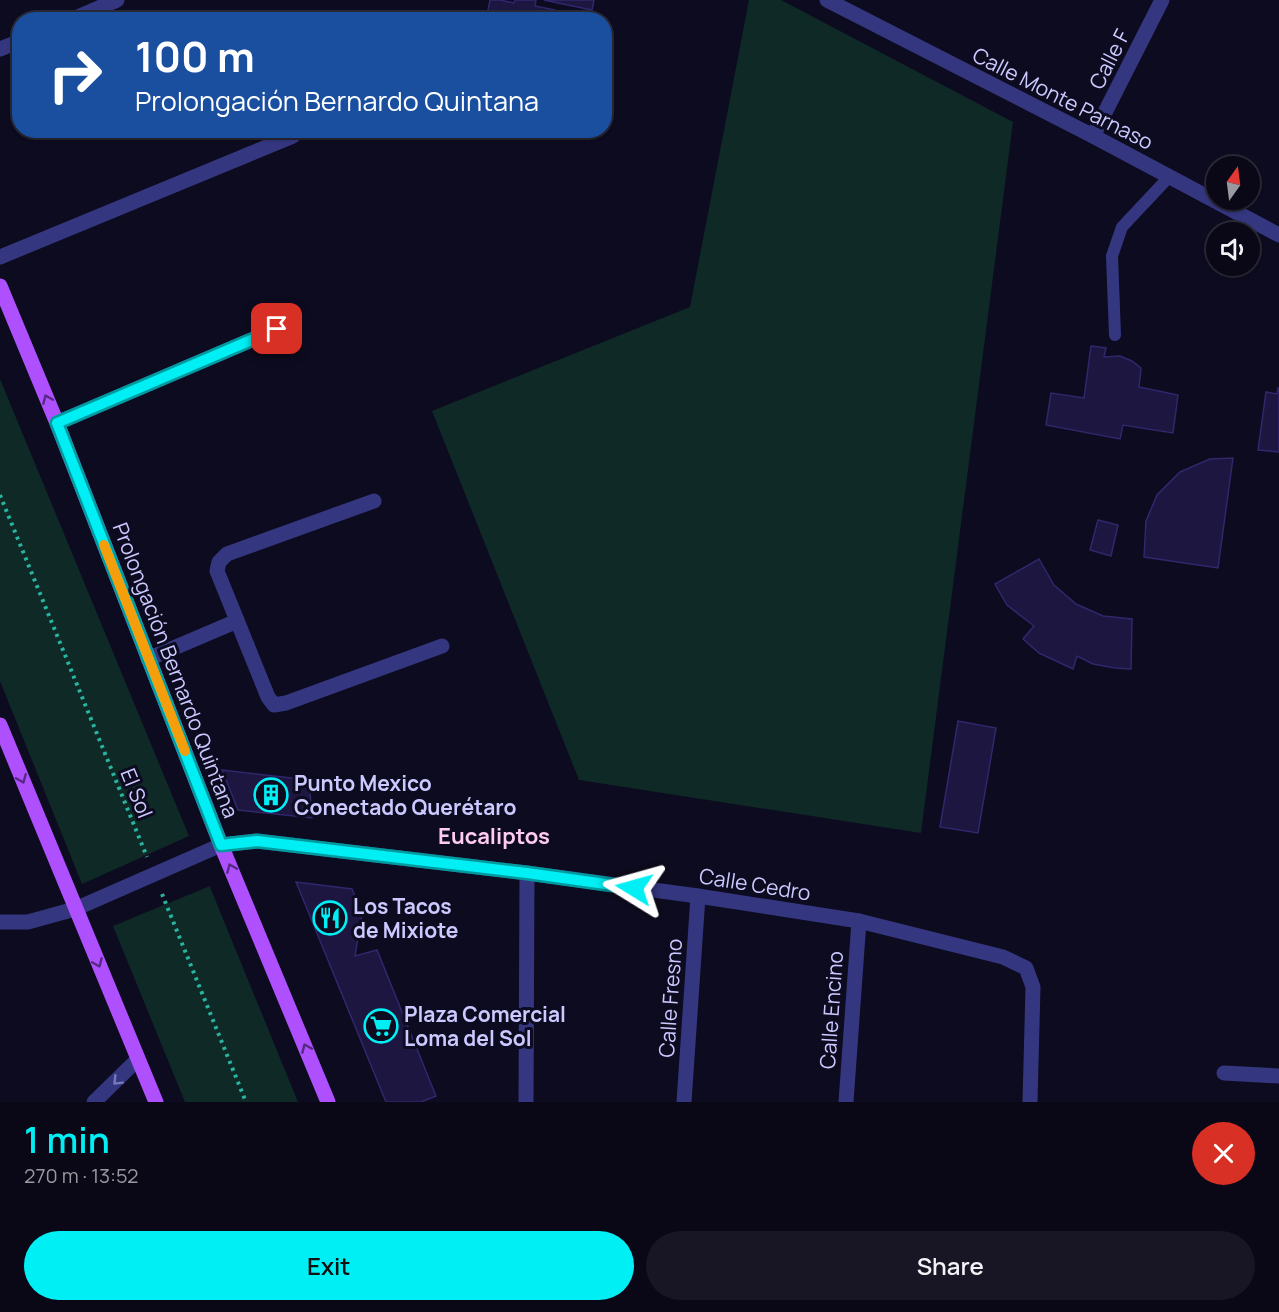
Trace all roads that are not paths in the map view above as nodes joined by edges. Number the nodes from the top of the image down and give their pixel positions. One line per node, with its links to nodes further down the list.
1 (117, 0): 4 (street)
2 (827, 0): 5 (street, Calle Monte Parnaso)
3 (1162, 0): 5 (street, Calle F)
4 (89, 12)
5 (1093, 136): 7 (street, Calle Monte Parnaso)
6 (288, 138): 9 (street)
7 (1169, 177): 8 (street, Calle Monte Parnaso); 12 (lane)
8 (1279, 235)
9 (0, 257)
10 (0, 286): 13 (main road, Prolongación Bernardo Quintana, one-way to 10)
11 (277, 329): 13 (street)
12 (1115, 335)
13 (57, 423): 17 (main road, Prolongación Bernardo Quintana)
14 (374, 501): 15 (street)
15 (237, 621): 16 (street); 17 (street)
16 (442, 646)
17 (148, 658): 19 (main road, Prolongación Bernardo Quintana)
18 (0, 725): 22 (main road, one-way to 22)
19 (221, 845): 20 (street, Calle Cedro); 22 (street, Calle Cedro); 32 (main road, Prolongación Bernardo Quintana, one-way to 19)
20 (527, 873): 21 (street, Calle Cedro); 33 (street)
21 (698, 896): 24 (street, Calle Cedro); 34 (street, Calle Fresno)
22 (75, 909): 26 (street, Calle Cedro); 27 (main road, one-way to 27)
23 (0, 911): 26 (street)
24 (859, 921): 35 (street, Calle Encino); 36 (street, Calle Cedro)
25 (0, 922): 26 (street, Calle Cedro)
26 (28, 922)
27 (138, 1059): 30 (street, one-way to 30); 31 (main road)
28 (1224, 1073): 29 (street)
29 (1279, 1076)
30 (94, 1102)
31 (156, 1102)
32 (328, 1102)
33 (526, 1102)
34 (684, 1102)
35 (846, 1102)
36 (1030, 1102)

